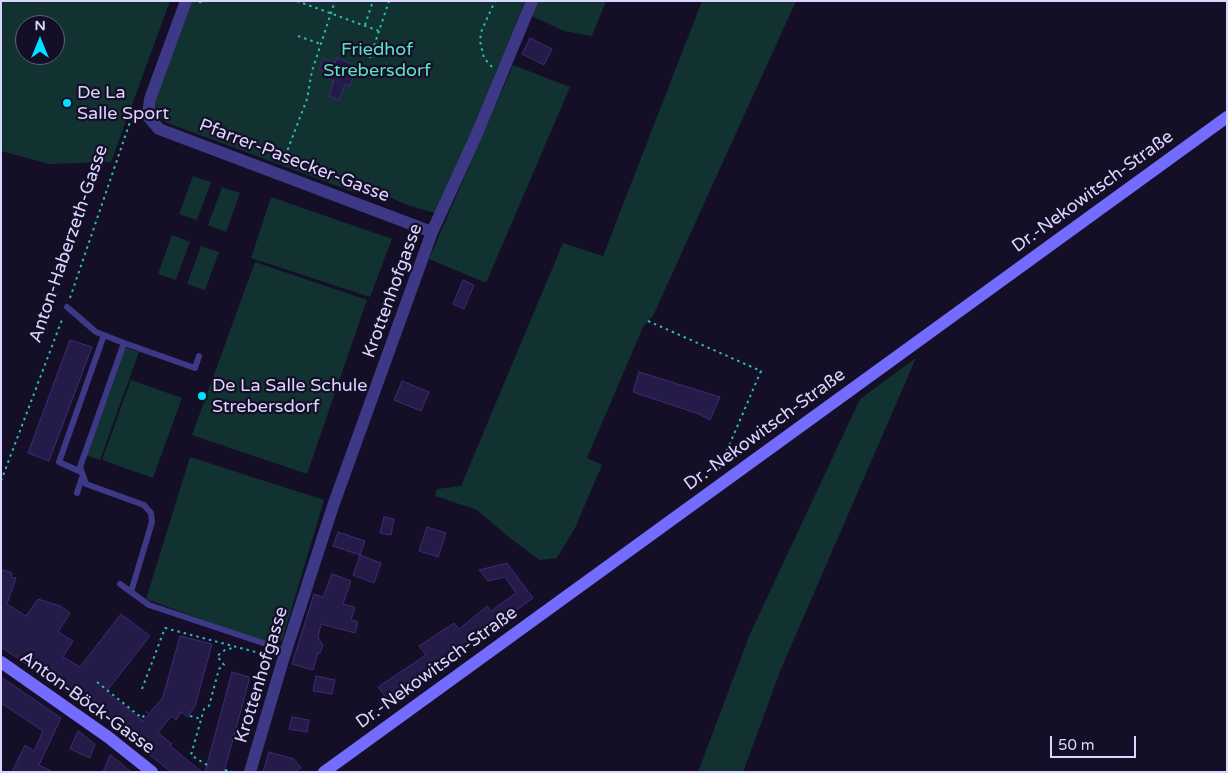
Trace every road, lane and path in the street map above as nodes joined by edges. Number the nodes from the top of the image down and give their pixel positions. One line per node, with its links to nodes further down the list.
1 (186, 1): 18 (street)
2 (194, 1): 3 (path)
3 (206, 1)
4 (297, 1): 10 (path)
5 (335, 1): 11 (path)
6 (373, 1): 12 (path)
7 (389, 1): 13 (path)
8 (495, 1): 17 (path)
9 (532, 1): 17 (street, Krottenhofgasse)
10 (306, 3): 11 (path)
11 (331, 14): 12 (path); 15 (path)
12 (364, 26): 13 (path)
13 (379, 31): 16 (path)
14 (298, 36): 15 (path)
15 (321, 44): 20 (path)
16 (370, 58)
17 (502, 72): 21 (street, Krottenhofgasse)
18 (148, 116): 20 (street, Pfarrer-Pasecker-Gasse); 22 (path, Anton-Haberzeth-Gasse)
19 (1227, 117): 30 (main road, Dr.-Nekowitsch-Straße)
20 (279, 174): 21 (street, Pfarrer-Pasecker-Gasse)
21 (432, 232): 34 (street, Krottenhofgasse)
22 (67, 307): 24 (lane); 28 (path, Anton-Haberzeth-Gasse)
23 (648, 321): 30 (path)
24 (104, 335): 25 (lane); 27 (lane)
25 (124, 343): 26 (lane); 27 (lane)
26 (199, 356)
27 (81, 475): 29 (lane); 32 (lane)
28 (1, 481)
29 (77, 493)
30 (709, 493): 47 (main road, Dr.-Nekowitsch-Straße)
31 (120, 584): 32 (lane)
32 (131, 592): 34 (lane)
33 (237, 647): 35 (path); 38 (path); 41 (path)
34 (287, 651): 46 (street, Krottenhofgasse)
35 (268, 655)
36 (1, 662): 44 (main road, Anton-Böck-Gasse)
37 (97, 682): 39 (path)
38 (142, 689)
39 (147, 712)
40 (190, 716): 41 (path)
41 (201, 719): 42 (path)
42 (207, 765)
43 (225, 770): 45 (path)
44 (152, 772)
45 (233, 772)
46 (250, 772)
47 (324, 772)

